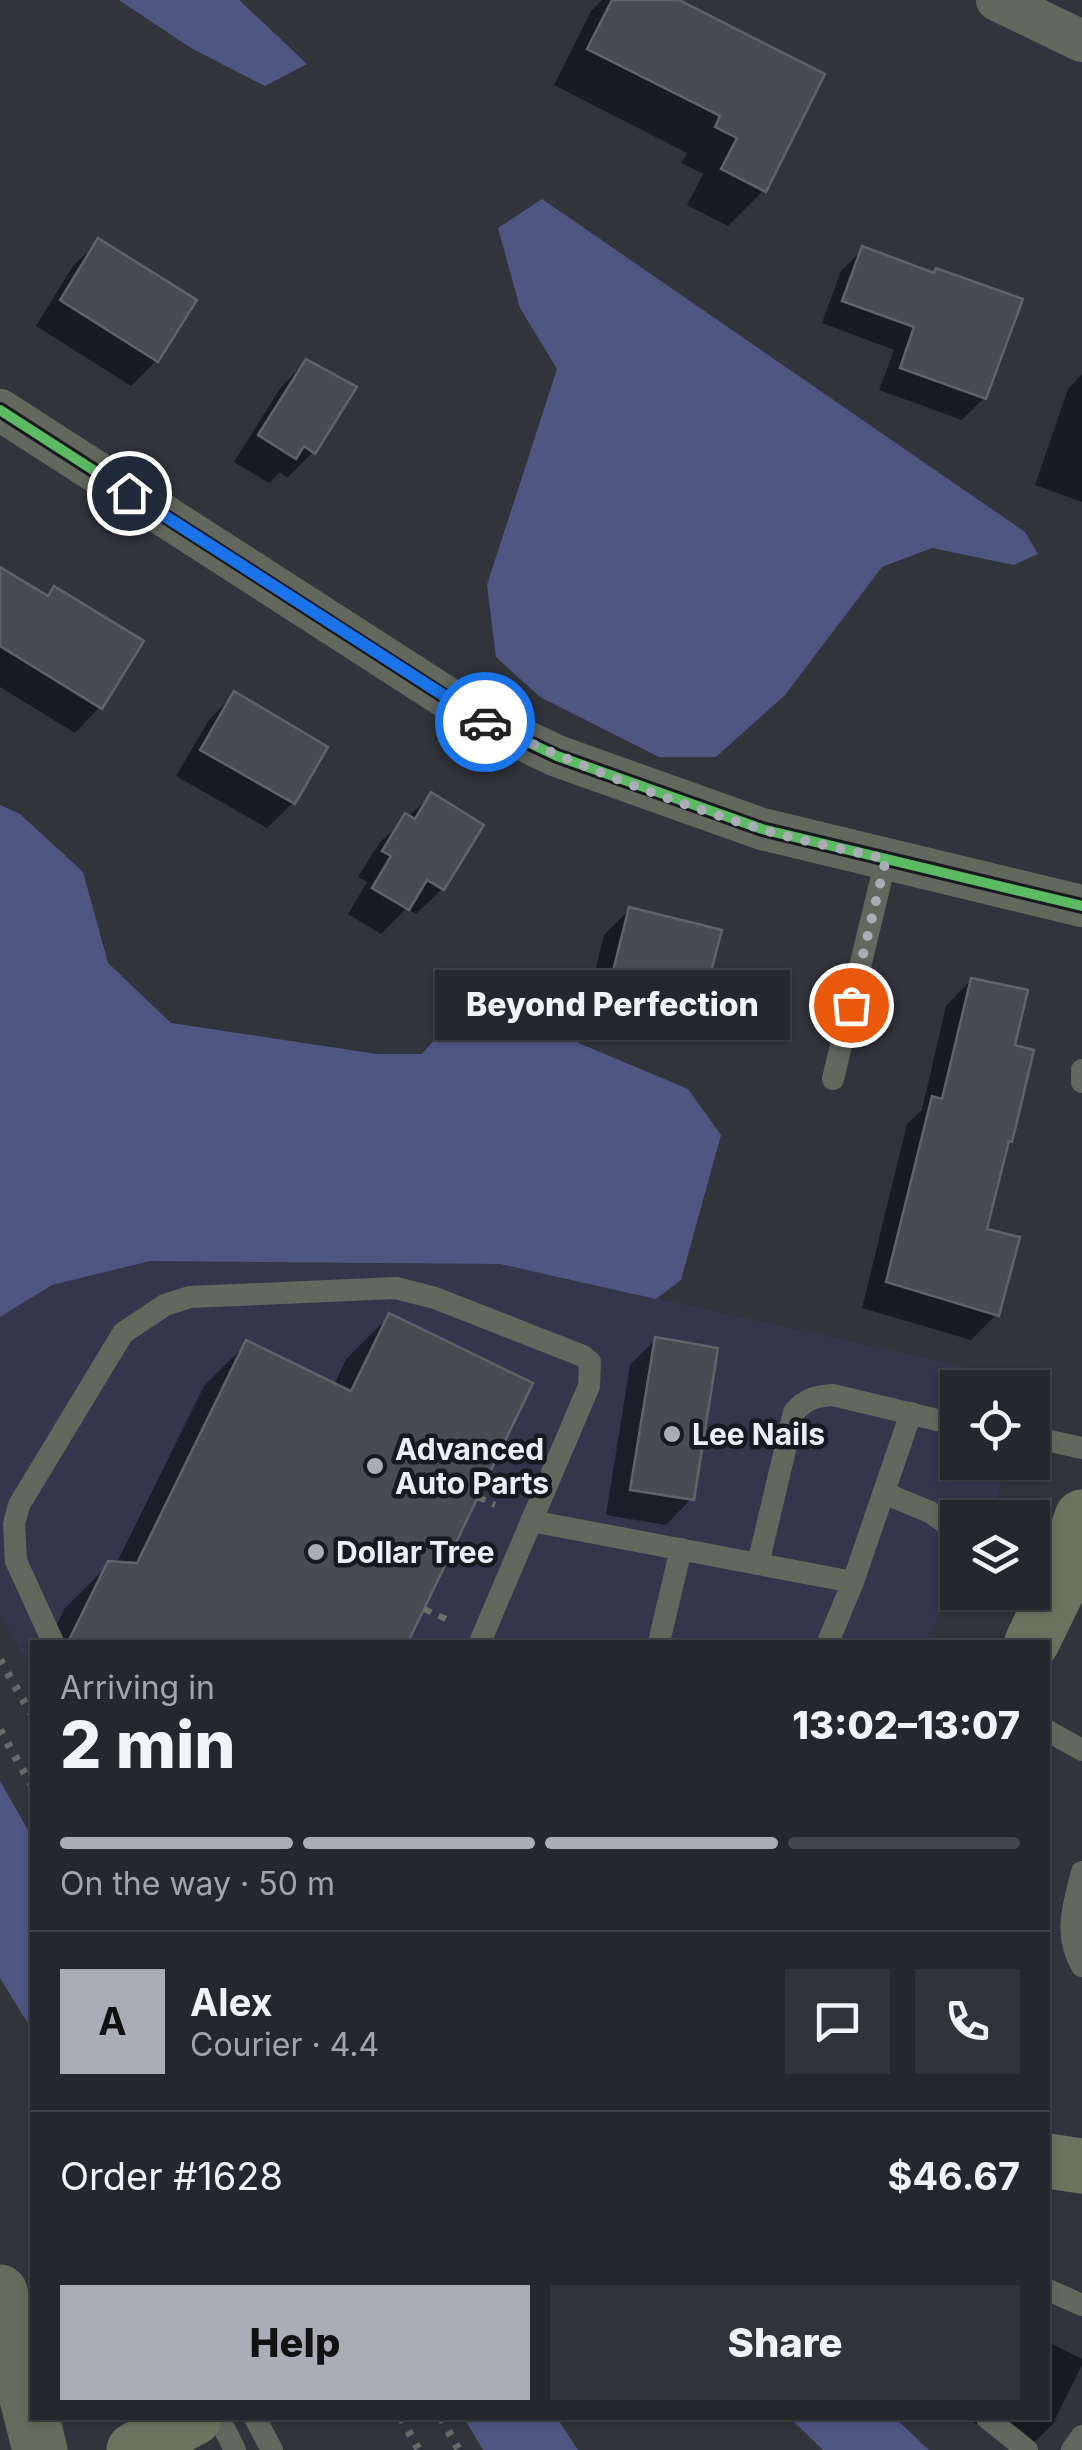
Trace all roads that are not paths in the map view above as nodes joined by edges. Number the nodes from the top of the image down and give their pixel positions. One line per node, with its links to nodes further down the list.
1 (997, 0): 2 (street)
2 (1082, 41)
3 (0, 410): 4 (street)
4 (886, 859): 5 (street); 7 (lane)
5 (1082, 906)
6 (1082, 1070): 8 (lane)
7 (834, 1078)
8 (1082, 1082)
9 (911, 1413): 10 (lane); 13 (lane); 18 (lane)
10 (940, 1420)
11 (1050, 1441): 12 (lane)
12 (1082, 1448)
13 (884, 1493): 15 (lane); 20 (lane)
14 (1082, 1517): 19 (main road)
15 (940, 1519)
16 (531, 1521): 17 (lane); 22 (lane); 23 (lane)
17 (681, 1550): 18 (lane); 24 (lane)
18 (758, 1564): 20 (lane)
19 (1050, 1571)
20 (853, 1582): 25 (lane)
21 (1039, 1610): 26 (main road)
22 (52, 1640)
23 (481, 1640)
24 (659, 1640)
25 (829, 1640)
26 (1032, 1640)
27 (1050, 1732): 28 (lane)
28 (1082, 1750)
29 (1082, 1872): 30 (lane)
30 (1082, 1966)
31 (1050, 2142): 33 (main road)
32 (1050, 2161): 33 (main road)
33 (1082, 2165)
34 (1050, 2291): 36 (lane)
35 (0, 2292): 37 (main road)
36 (1082, 2305)
37 (30, 2410)
38 (32, 2420): 43 (main road)
39 (256, 2420): 46 (lane)
40 (990, 2420): 47 (lane)
41 (199, 2423): 44 (main road); 45 (lane)
42 (1082, 2436): 48 (lane)
43 (40, 2450)
44 (134, 2450)
45 (235, 2450)
46 (272, 2450)
47 (1027, 2450)
48 (1072, 2450)

